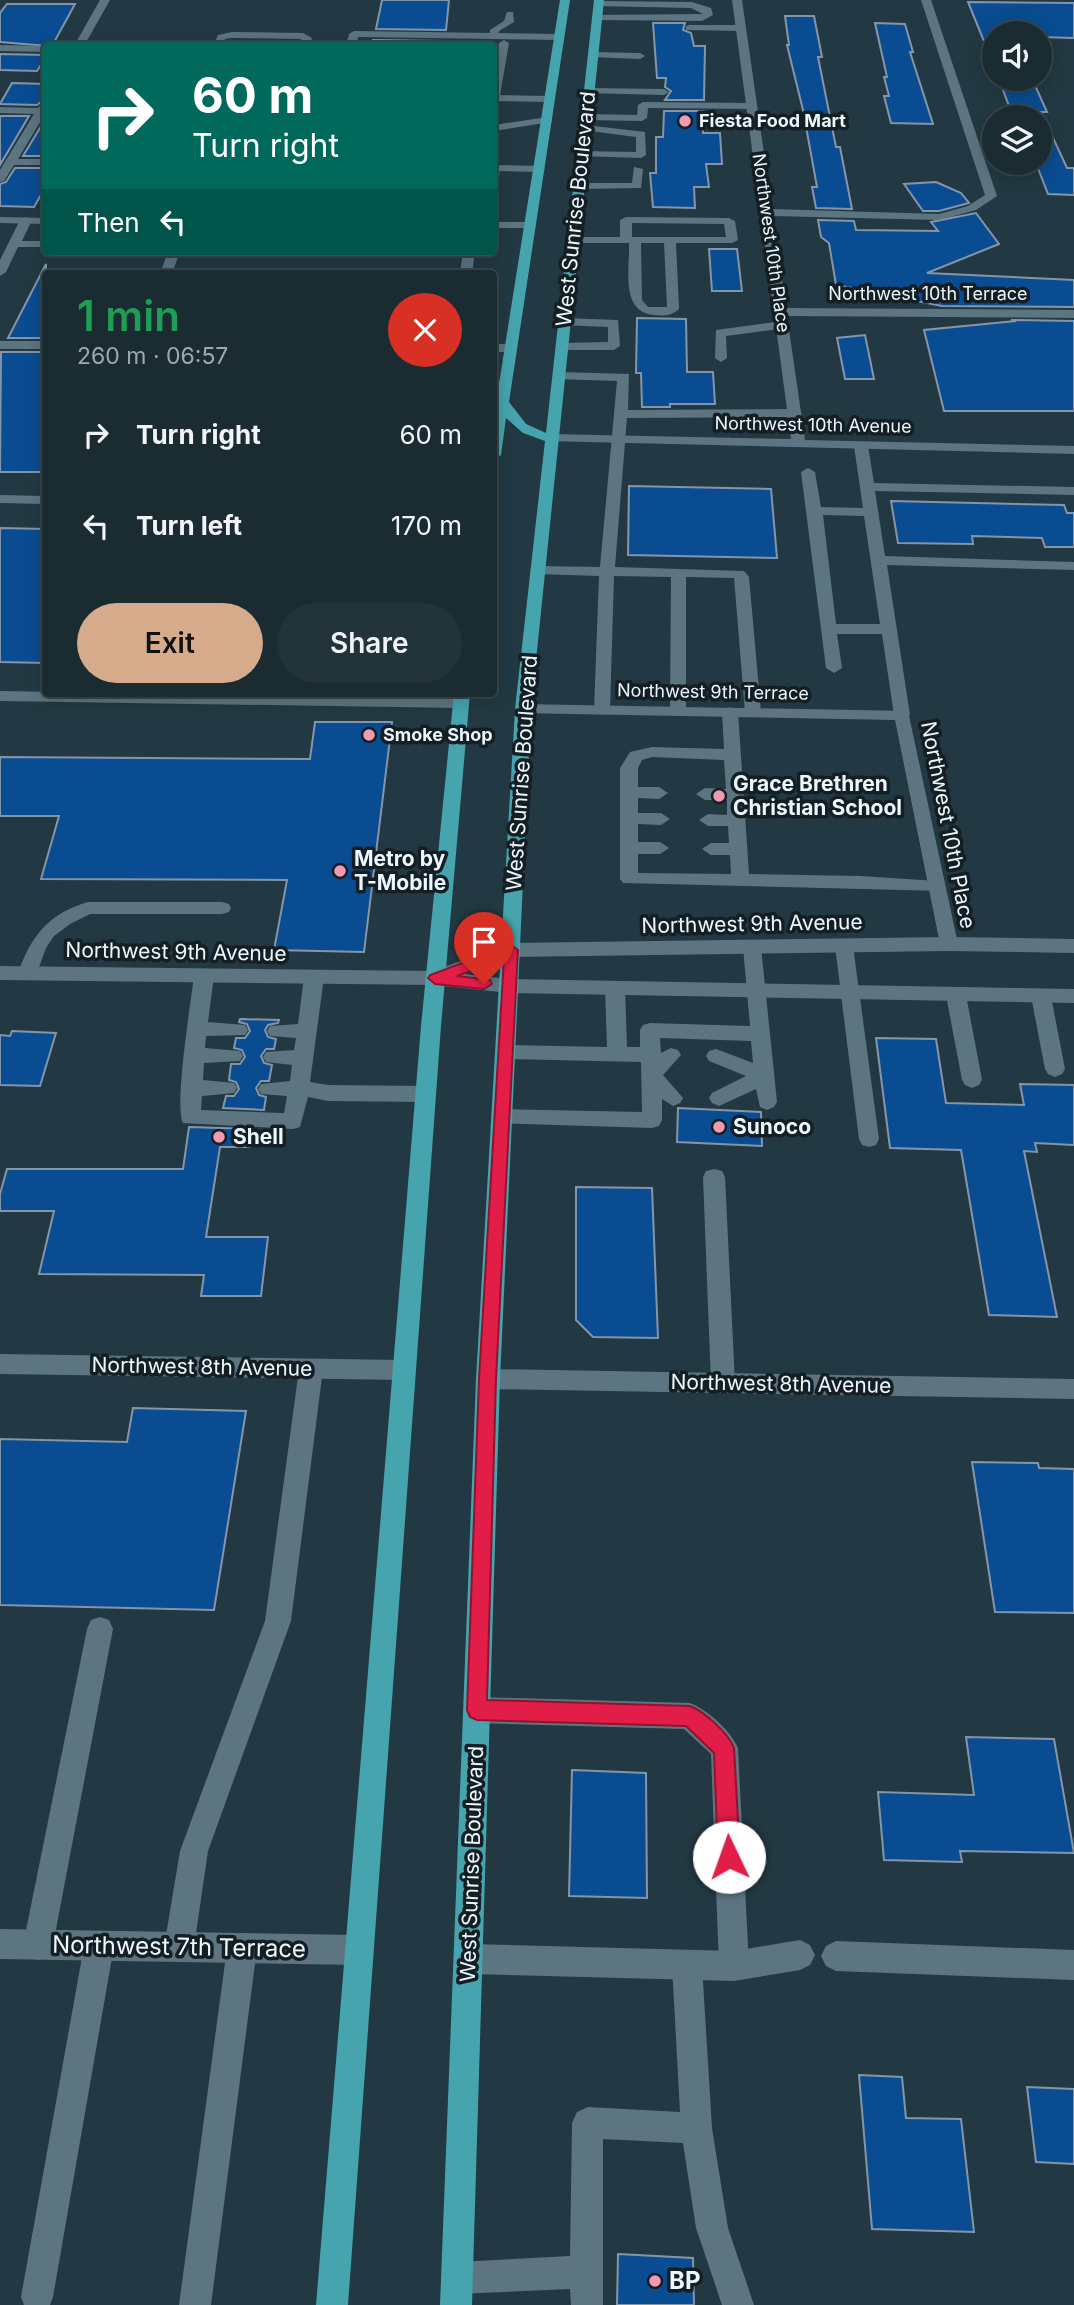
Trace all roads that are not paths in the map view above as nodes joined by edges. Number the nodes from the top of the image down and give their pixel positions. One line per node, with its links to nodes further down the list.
1 (105, 0): 14 (street)
2 (565, 0): 13 (main road, West Sunrise Boulevard)
3 (737, 0): 11 (street, Northwest 10th Place)
4 (926, 0): 47 (street)
5 (599, 2): 7 (street); 8 (main road, West Sunrise Boulevard)
6 (510, 14): 12 (street)
7 (708, 15): 9 (street); 10 (street)
8 (597, 17): 9 (street); 21 (main road, West Sunrise Boulevard)
9 (627, 18): 10 (street)
10 (710, 28): 11 (street)
11 (741, 28): 27 (street, Northwest 10th Place)
12 (493, 37): 13 (street); 17 (street)
13 (559, 37): 29 (main road, West Sunrise Boulevard)
14 (81, 42)
15 (219, 42): 16 (street)
16 (306, 42)
17 (352, 42)
18 (503, 43): 23 (street)
19 (0, 48): 20 (street)
20 (42, 48)
21 (593, 55): 22 (street); 24 (main road, West Sunrise Boulevard)
22 (640, 56)
23 (497, 80)
24 (589, 91): 25 (street); 35 (main road, West Sunrise Boulevard)
25 (673, 92)
26 (737, 93): 27 (street)
27 (750, 93): 30 (street, Northwest 10th Place)
28 (497, 99): 29 (street)
29 (550, 99): 34 (main road, West Sunrise Boulevard); 35 (main road)
30 (752, 106): 35 (street); 47 (street, Northwest 10th Place)
31 (42, 107): 33 (street)
32 (42, 109): 38 (street)
33 (0, 110)
34 (547, 120): 36 (street); 42 (main road, West Sunrise Boulevard)
35 (585, 123): 39 (main road, West Sunrise Boulevard); 39 (street)
36 (497, 128)
37 (0, 149): 38 (street)
38 (18, 149): 40 (street)
39 (582, 154): 46 (main road, West Sunrise Boulevard)
40 (10, 162): 41 (street); 45 (street)
41 (42, 162)
42 (540, 169): 44 (street); 52 (main road, West Sunrise Boulevard)
43 (638, 169): 46 (street)
44 (497, 171)
45 (0, 179)
46 (579, 186): 53 (main road, West Sunrise Boulevard)
47 (767, 212): 60 (street, Northwest 10th Place)
48 (0, 220): 49 (street)
49 (26, 220): 50 (street); 56 (street)
50 (42, 221)
51 (497, 225): 52 (street)
52 (530, 225): 66 (main road, West Sunrise Boulevard)
53 (573, 240): 54 (street); 61 (main road, West Sunrise Boulevard)
54 (631, 240): 55 (street); 55 (street); 55 (street)
55 (670, 240)
56 (14, 244): 57 (street); 58 (street)
57 (42, 244)
58 (0, 272)
59 (1074, 314): 60 (street, Northwest 10th Terrace)
60 (782, 319): 67 (street, Northwest 10th Terrace); 71 (street, Northwest 10th Place)
61 (564, 322): 64 (main road, West Sunrise Boulevard); 64 (street)
62 (0, 345): 63 (street)
63 (42, 345)
64 (561, 347): 68 (main road, West Sunrise Boulevard)
65 (497, 348): 66 (street)
66 (510, 348): 69 (main road, West Sunrise Boulevard)
67 (721, 358)
68 (558, 376): 72 (street); 74 (main road, West Sunrise Boulevard)
69 (502, 402): 73 (main road, West Sunrise Boulevard); 74 (main road)
70 (674, 413): 71 (street); 72 (street); 76 (street)
71 (795, 413): 77 (street, Northwest 10th Place)
72 (623, 414): 75 (street)
73 (497, 435)
74 (551, 438): 75 (street, Northwest 10th Avenue); 89 (main road, West Sunrise Boulevard)
75 (617, 440): 76 (street, Northwest 10th Avenue); 90 (street)
76 (676, 441): 77 (street, Northwest 10th Avenue)
77 (799, 444): 78 (street, Northwest 10th Avenue)
78 (861, 446): 79 (street, Northwest 10th Avenue); 81 (street, Northwest 10th Place)
79 (1074, 450)
80 (808, 472): 85 (street)
81 (867, 487): 82 (street); 86 (street, Northwest 10th Place)
82 (1074, 491)
83 (0, 499): 84 (street)
84 (42, 500)
85 (815, 512): 86 (street); 92 (street)
86 (871, 512): 87 (street, Northwest 10th Place)
87 (878, 560): 88 (street); 93 (street, Northwest 10th Place)
88 (1074, 566)
89 (537, 570): 90 (street); 100 (main road, West Sunrise Boulevard)
90 (607, 571): 91 (street); 101 (street)
91 (678, 572): 102 (street); 104 (street)
92 (829, 629): 93 (street); 94 (street)
93 (889, 629): 105 (street, Northwest 10th Place)
94 (834, 668)
95 (0, 696): 96 (street)
96 (42, 696)
97 (200, 697): 98 (street)
98 (399, 698): 99 (street)
99 (461, 698): 131 (main road)
100 (523, 709): 101 (street, Northwest 9th Terrace); 126 (main road, West Sunrise Boulevard)
101 (601, 710): 102 (street, Northwest 9th Terrace)
102 (678, 711): 103 (street, Northwest 9th Terrace)
103 (730, 712): 104 (street, Northwest 9th Terrace); 106 (street)
104 (753, 712): 105 (street, Northwest 9th Terrace)
105 (902, 715): 120 (street, Northwest 10th Place)
106 (732, 755): 107 (street); 110 (street)
107 (629, 792): 108 (street); 111 (street)
108 (659, 793)
109 (705, 794): 110 (street)
110 (734, 794): 114 (street)
111 (629, 818): 112 (street); 115 (street)
112 (661, 819)
113 (708, 820): 114 (street)
114 (736, 821): 118 (street)
115 (629, 848): 116 (street); 119 (street)
116 (660, 848)
117 (711, 849): 118 (street)
118 (738, 849): 119 (street)
119 (740, 880): 120 (street)
120 (937, 887): 122 (street, Northwest 10th Place)
121 (222, 908): 128 (street)
122 (949, 944): 123 (street, Northwest 9th Avenue); 124 (street, Northwest 9th Avenue)
123 (844, 946): 125 (street, Northwest 9th Avenue); 135 (street)
124 (1074, 946)
125 (752, 947): 126 (street, Northwest 9th Avenue); 134 (street)
126 (511, 950): 131 (street, Northwest 9th Avenue); 132 (main road, West Sunrise Boulevard)
127 (0, 973): 128 (street, Northwest 9th Avenue)
128 (28, 973): 129 (street, Northwest 9th Avenue)
129 (204, 976): 130 (street, Northwest 9th Avenue); 139 (street)
130 (314, 977): 131 (street, Northwest 9th Avenue); 142 (street)
131 (435, 978): 132 (street, Northwest 9th Avenue); 159 (main road)
132 (509, 986): 133 (street, Northwest 9th Avenue); 144 (main road, West Sunrise Boulevard)
133 (615, 988): 134 (street, Northwest 9th Avenue); 145 (street)
134 (757, 991): 135 (street, Northwest 9th Avenue); 143 (street)
135 (852, 993): 136 (street, Northwest 9th Avenue); 164 (street)
136 (956, 995): 137 (street, Northwest 9th Avenue); 154 (street)
137 (1041, 996): 138 (street, Northwest 9th Avenue); 152 (street)
138 (1074, 996)
139 (197, 1029): 140 (street); 146 (street)
140 (238, 1030)
141 (277, 1031): 142 (street)
142 (306, 1031): 149 (street)
143 (761, 1034): 150 (street); 153 (street)
144 (505, 1052): 145 (street); 163 (main road, West Sunrise Boulevard)
145 (617, 1054): 150 (street)
146 (195, 1055): 147 (street); 155 (street)
147 (233, 1056)
148 (273, 1057): 149 (street)
149 (302, 1058): 157 (street)
150 (661, 1065): 160 (street); 163 (street)
151 (717, 1065): 153 (street)
152 (1055, 1069)
153 (765, 1076): 161 (street); 162 (street)
154 (972, 1080)
155 (192, 1088): 156 (street); 157 (street)
156 (227, 1088)
157 (299, 1088): 158 (street); 159 (street)
158 (268, 1089)
159 (426, 1094): 168 (main road)
160 (673, 1098)
161 (719, 1098)
162 (767, 1102)
163 (502, 1116): 169 (main road, West Sunrise Boulevard)
164 (869, 1139)
165 (714, 1177): 170 (street)
166 (0, 1364): 167 (street, Northwest 8th Avenue)
167 (311, 1369): 168 (street, Northwest 8th Avenue); 177 (street)
168 (403, 1370): 179 (main road)
169 (488, 1379): 170 (street, Northwest 8th Avenue); 173 (main road, West Sunrise Boulevard)
170 (723, 1383): 171 (street, Northwest 8th Avenue)
171 (1074, 1389)
172 (100, 1629): 175 (street)
173 (477, 1710): 182 (main road, West Sunrise Boulevard); 185 (street)
174 (0, 1944): 175 (street, Northwest 7th Terrace)
175 (38, 1945): 176 (street, Northwest 7th Terrace)
176 (99, 1946): 177 (street, Northwest 7th Terrace); 189 (street)
177 (179, 1947): 178 (street, Northwest 7th Terrace)
178 (242, 1948): 179 (street, Northwest 7th Terrace); 190 (street)
179 (358, 1950): 191 (main road)
180 (800, 1955): 185 (street)
181 (836, 1956): 184 (street)
182 (470, 1959): 183 (street); 188 (main road, West Sunrise Boulevard)
183 (687, 1965): 185 (street); 186 (street)
184 (1074, 1965)
185 (734, 1966)
186 (696, 2128): 187 (street); 193 (street)
187 (586, 2272): 188 (street); 192 (street)
188 (456, 2292)
189 (37, 2297)
190 (195, 2305)
191 (332, 2305)
192 (587, 2305)
193 (738, 2305)

